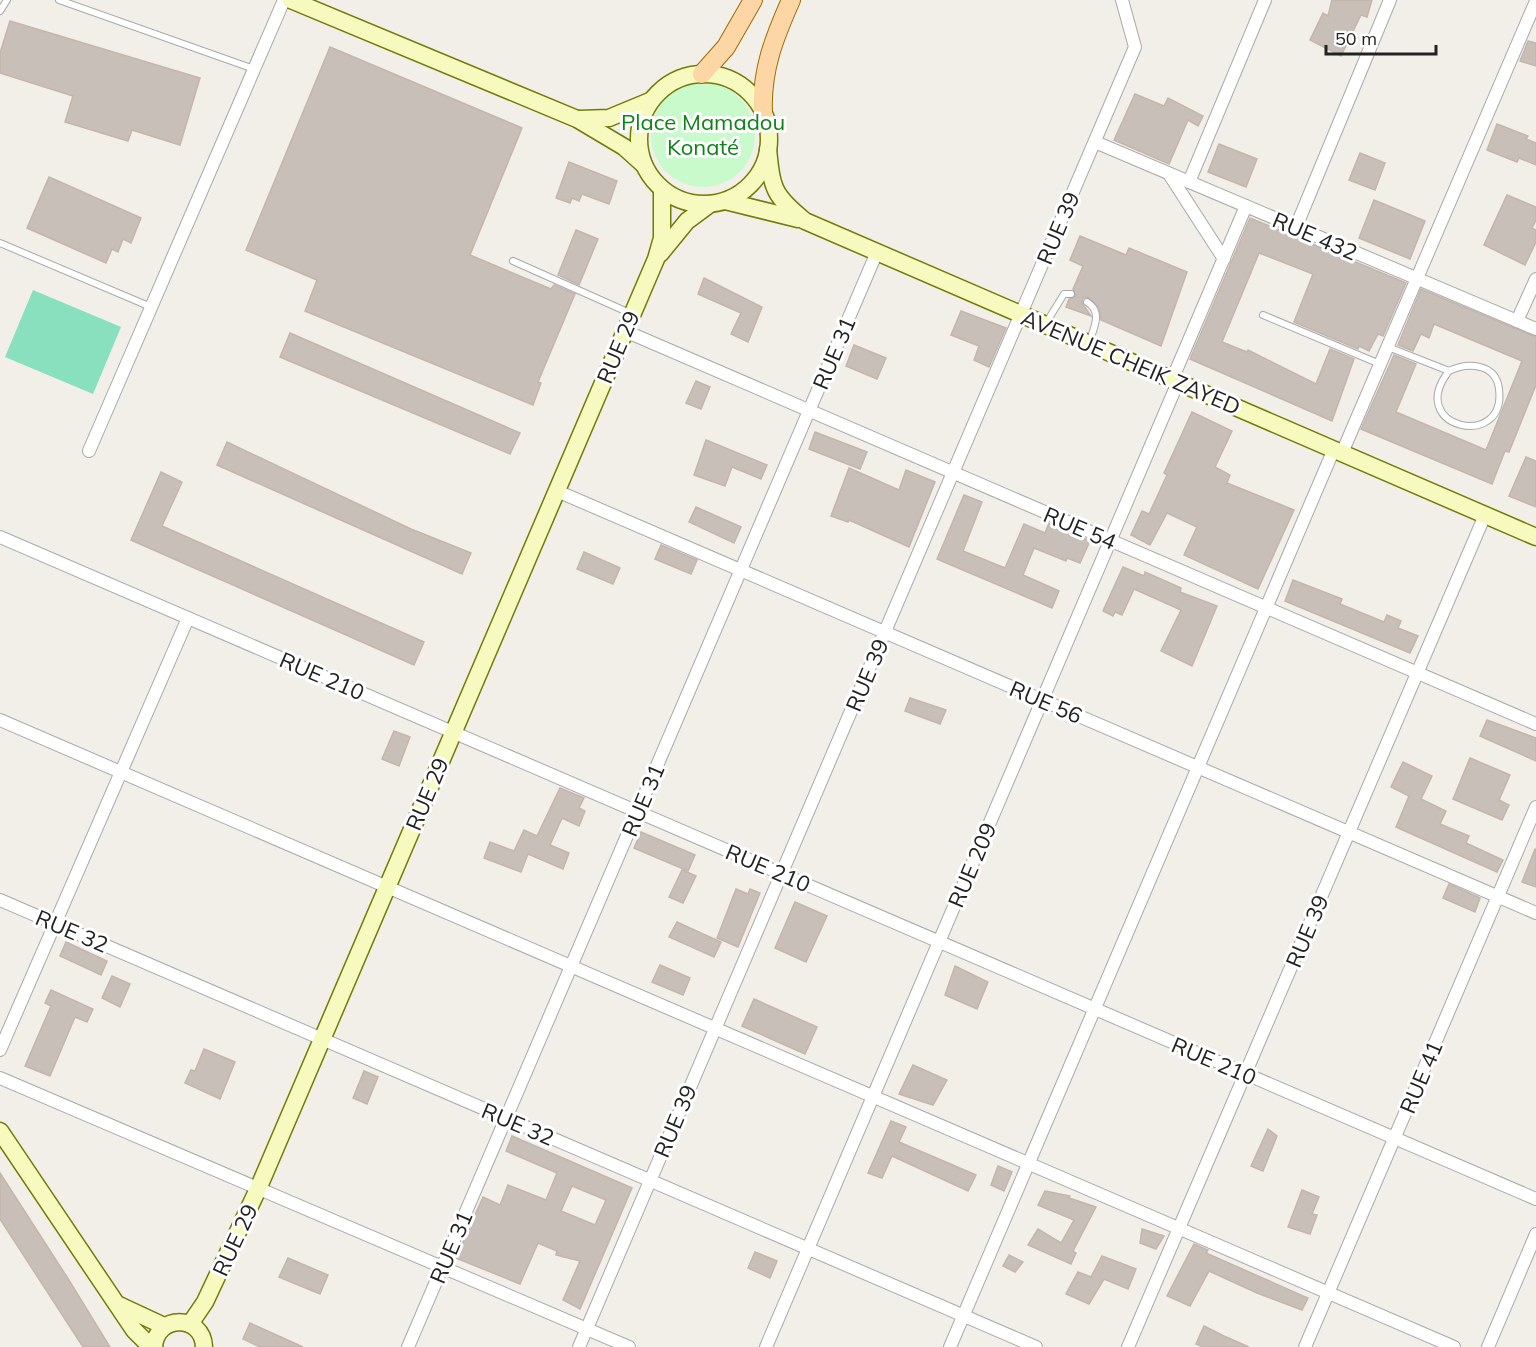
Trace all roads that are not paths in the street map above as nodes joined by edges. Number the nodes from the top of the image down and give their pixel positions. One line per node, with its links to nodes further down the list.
1 (7, 0): 11 (lane)
2 (59, 0): 12 (lane)
3 (284, 0): 12 (street)
4 (291, 0): 16 (main road)
5 (753, 0): 13 (main road)
6 (791, 0): 15 (main road)
7 (1122, 0): 17 (street, RUE 39)
8 (1264, 0): 21 (street)
9 (1390, 0): 26 (street)
10 (1536, 1): 32 (street)
11 (0, 11)
12 (254, 69): 36 (street)
13 (702, 74): 14 (main road); 15 (main road)
14 (650, 101): 16 (main road); 19 (main road)
15 (763, 113): 18 (main road)
16 (577, 119): 19 (main road)
17 (1095, 142): 20 (street, RUE 432); 38 (street, RUE 39)
18 (768, 149): 23 (main road); 25 (main road, AVENUE CHEIK ZAYED)
19 (644, 166): 22 (main road)
20 (1168, 173): 21 (street, RUE 432); 29 (street)
21 (1189, 182): 24 (street, RUE 432)
22 (662, 189): 23 (main road); 30 (main road, RUE 29)
23 (718, 203): 25 (main road); 30 (main road, RUE 29)
24 (1246, 206): 26 (street, RUE 432); 29 (street, RUE 209)
25 (805, 221): 28 (main road, AVENUE CHEIK ZAYED)
26 (1296, 227): 32 (street, RUE 432)
27 (0, 243): 36 (lane)
28 (877, 252): 38 (main road, AVENUE CHEIK ZAYED); 49 (street, RUE 31)
29 (1224, 259): 48 (street, RUE 209)
30 (656, 260): 37 (main road, RUE 29)
31 (513, 261): 37 (lane)
32 (1417, 279): 40 (street, RUE 432); 45 (street)
33 (1536, 279): 40 (street)
34 (1071, 294): 41 (lane)
35 (1087, 302): 44 (lane)
36 (152, 307): 50 (street)
37 (632, 314): 43 (main road, RUE 29)
38 (1021, 314): 41 (main road, AVENUE CHEIK ZAYED); 52 (street, RUE 39)
39 (1263, 315): 46 (lane)
40 (1517, 321): 42 (street, RUE 432)
41 (1045, 325): 44 (main road, AVENUE CHEIK ZAYED)
42 (1536, 329)
43 (625, 331): 49 (street, RUE 54); 53 (main road, RUE 29)
44 (1089, 344): 48 (main road, AVENUE CHEIK ZAYED)
45 (1388, 346): 46 (street); 47 (lane)
46 (1380, 364): 51 (street)
47 (1449, 371): 47 (lane)
48 (1175, 381): 51 (main road, AVENUE CHEIK ZAYED); 57 (street, RUE 209)
49 (809, 411): 52 (street, RUE 54); 58 (street, RUE 31)
50 (89, 451)
51 (1338, 451): 54 (main road, AVENUE CHEIK ZAYED); 59 (street)
52 (953, 473): 57 (street, RUE 54); 61 (street, RUE 39)
53 (557, 490): 58 (street, RUE 56); 66 (main road, RUE 29)
54 (1485, 515): 56 (main road, AVENUE CHEIK ZAYED); 62 (street, RUE 39)
55 (0, 537): 60 (street, RUE 210)
56 (1536, 537)
57 (1111, 541): 59 (street, RUE 54); 63 (street, RUE 209)
58 (741, 570): 61 (street, RUE 56); 70 (street, RUE 31)
59 (1266, 608): 62 (street, RUE 54); 67 (street)
60 (188, 618): 66 (street, RUE 210); 68 (street)
61 (885, 632): 63 (street, RUE 56); 72 (street, RUE 39)
62 (1417, 673): 65 (street, RUE 54); 71 (street, RUE 39)
63 (1042, 700): 67 (street, RUE 56); 78 (street, RUE 209)
64 (0, 720): 68 (street)
65 (1536, 724)
66 (453, 733): 70 (street, RUE 210); 73 (main road, RUE 29)
67 (1198, 767): 71 (street, RUE 56); 80 (street)
68 (121, 772): 73 (street); 77 (street)
69 (1536, 807): 74 (street, RUE 41)
70 (637, 812): 72 (street, RUE 210); 79 (street, RUE 31)
71 (1349, 832): 74 (street, RUE 56); 84 (street, RUE 39)
72 (781, 874): 78 (street, RUE 210); 81 (street, RUE 39)
73 (387, 887): 79 (street); 82 (main road, RUE 29)
74 (1498, 896): 76 (street, RUE 56); 89 (street, RUE 41)
75 (0, 900): 77 (street, RUE 32)
76 (1536, 913)
77 (55, 924): 82 (street, RUE 32); 83 (street)
78 (939, 942): 80 (street, RUE 210); 86 (street, RUE 209)
79 (571, 966): 81 (street); 87 (street, RUE 31)
80 (1095, 1009): 84 (street, RUE 210); 90 (street)
81 (715, 1028): 86 (street); 91 (street, RUE 39)
82 (322, 1039): 87 (street, RUE 32); 92 (main road, RUE 29)
83 (0, 1050)
84 (1245, 1074): 89 (street, RUE 210); 94 (street, RUE 39)
85 (0, 1078): 92 (street)
86 (873, 1096): 90 (street); 96 (street, RUE 209)
87 (506, 1118): 91 (street, RUE 32); 97 (street, RUE 31)
88 (0, 1131): 99 (main road)
89 (1394, 1138): 93 (street, RUE 210); 98 (street, RUE 41)
90 (1029, 1164): 94 (street); 100 (street)
91 (650, 1180): 96 (street, RUE 32); 103 (street, RUE 39)
92 (258, 1189): 97 (street); 101 (main road, RUE 29)
93 (1536, 1200)
94 (1179, 1228): 98 (street); 112 (street, RUE 39)
95 (1536, 1234): 115 (street)
96 (808, 1248): 100 (street, RUE 32); 109 (street, RUE 209)
97 (442, 1268): 103 (street); 106 (street, RUE 31)
98 (1328, 1293): 113 (street, RUE 41); 114 (street)
99 (116, 1303): 102 (main road); 104 (main road)
100 (964, 1316): 110 (street); 111 (street, RUE 32)
101 (190, 1324): 102 (main road); 105 (main road)
102 (164, 1326): 104 (main road)
103 (586, 1329): 107 (street, RUE 39); 108 (street)
104 (153, 1347)
105 (204, 1347)
106 (408, 1347)
107 (579, 1347)
108 (629, 1347)
109 (766, 1347)
110 (950, 1347)
111 (1036, 1347)
112 (1128, 1347)
113 (1305, 1347)
114 (1454, 1347)
115 (1488, 1347)

